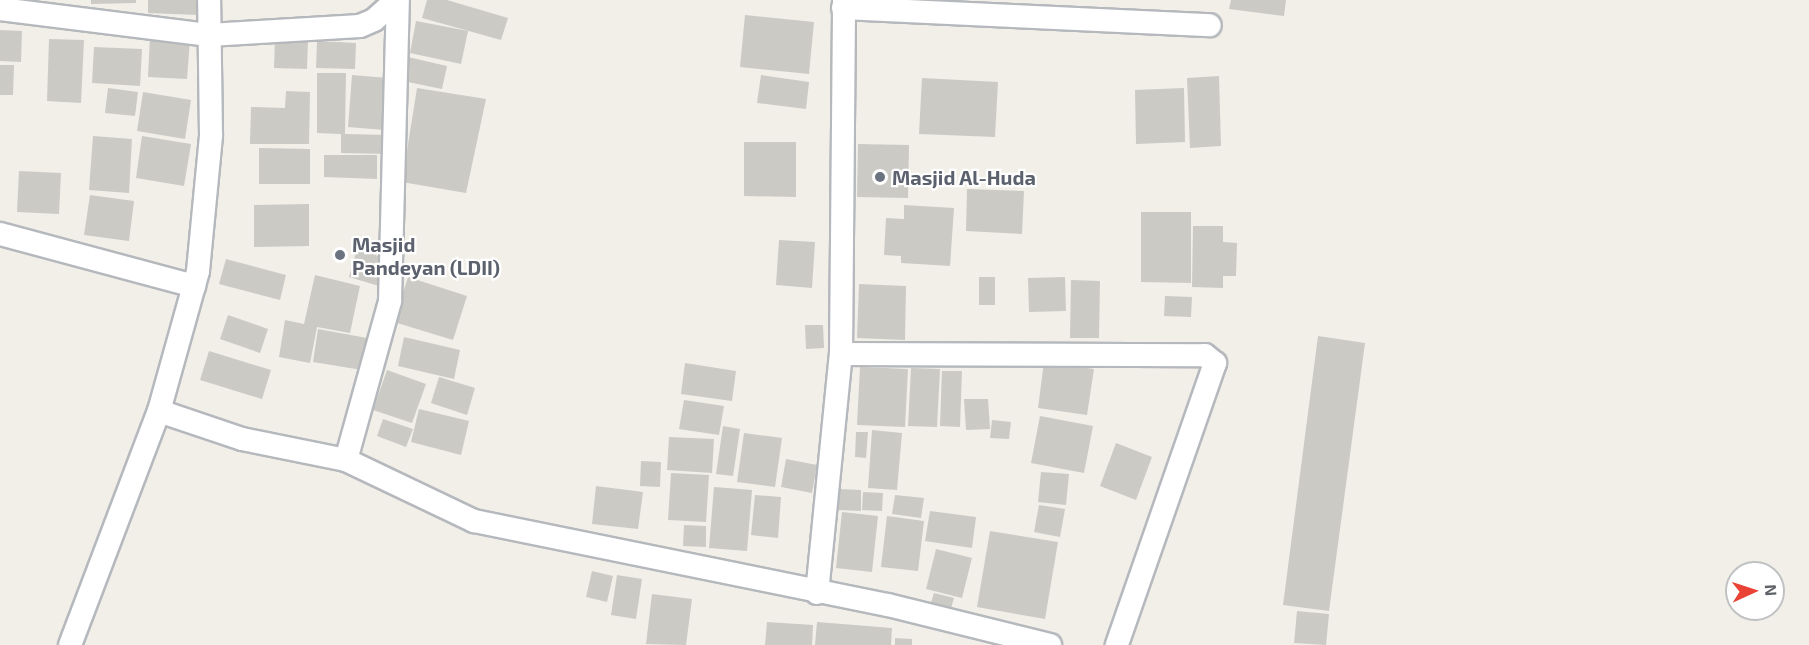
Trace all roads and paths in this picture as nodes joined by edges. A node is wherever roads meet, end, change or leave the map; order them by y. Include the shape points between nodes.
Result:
1 (209, 0) edge
2 (397, 0) edge
3 (843, 4) edge
4 (0, 9) edge
5 (1210, 25) dead end
6 (210, 35) junction
7 (0, 234) edge
8 (194, 286) junction
9 (841, 354) junction
10 (159, 411) junction
11 (346, 460) junction
12 (817, 593) junction
13 (70, 645) edge
14 (1050, 645) edge
15 (1118, 645) edge

1 - 6 street
2 - 6 street via 381,15 360,26
2 - 11 street via 390,301
3 - 5 street
3 - 9 street
4 - 6 street
6 - 8 street via 208,187
7 - 8 street
8 - 10 street
9 - 12 street
9 - 15 street via 1205,355 1215,363
10 - 11 street via 242,439
10 - 13 street
11 - 12 street via 474,521
12 - 14 street via 888,605

